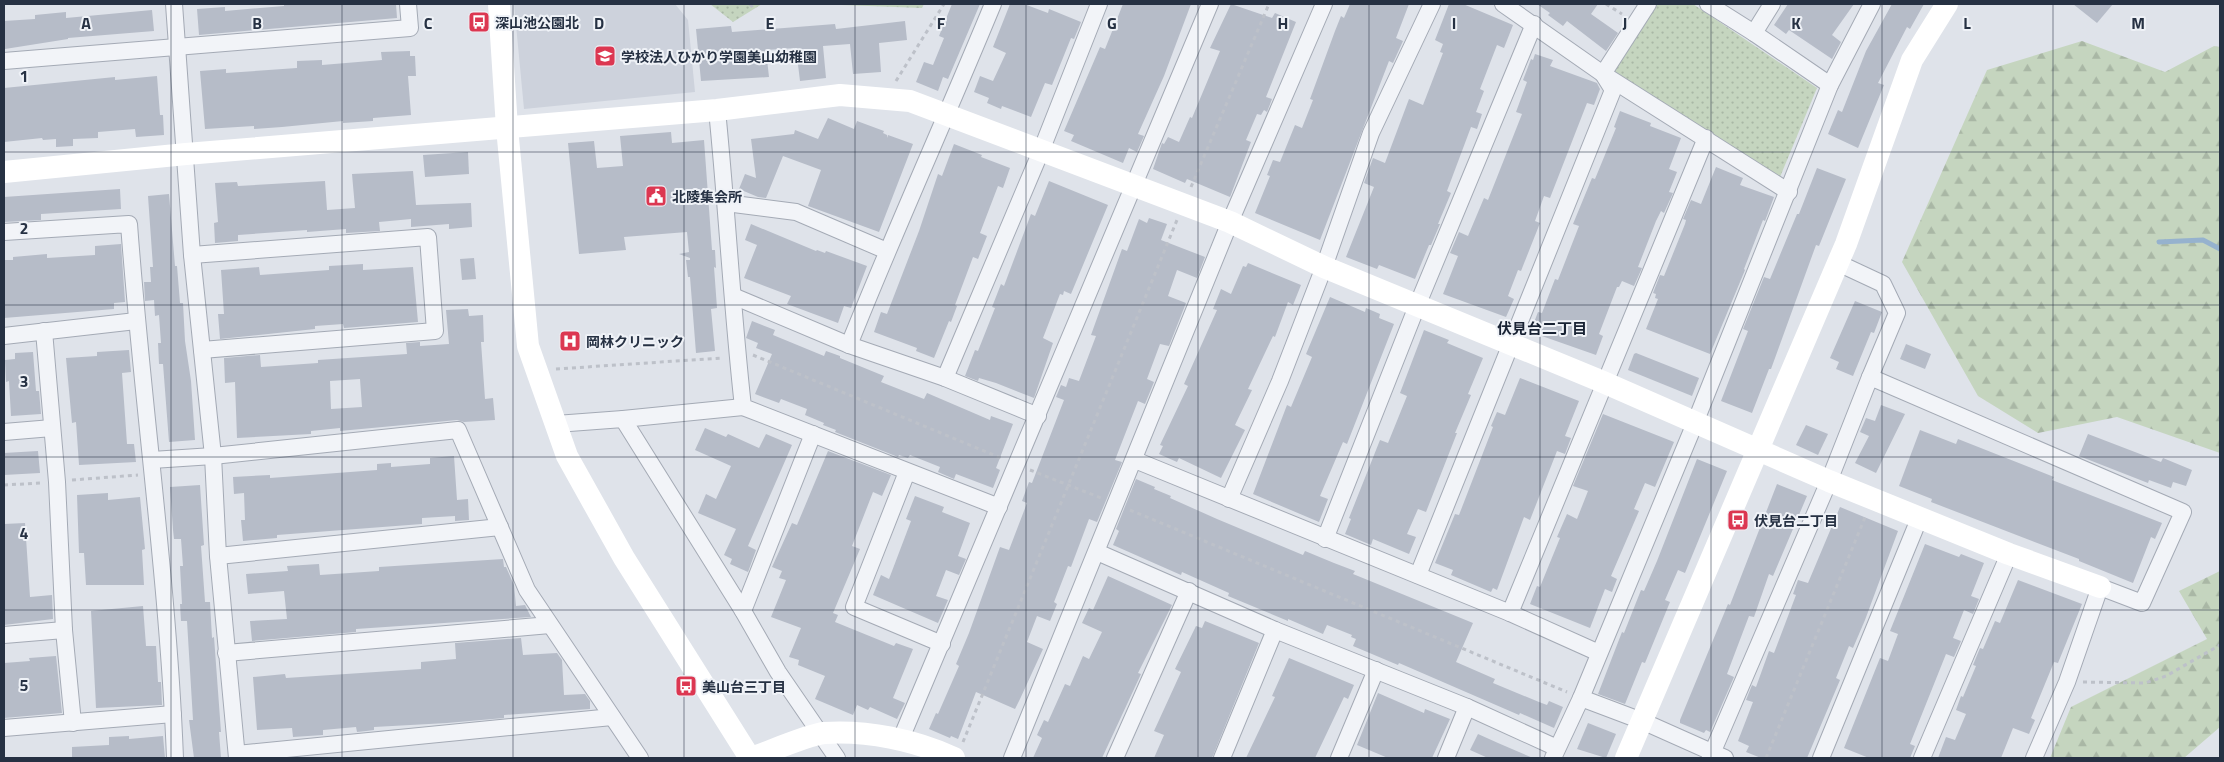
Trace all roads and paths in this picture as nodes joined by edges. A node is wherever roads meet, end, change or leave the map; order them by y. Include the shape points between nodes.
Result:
1 (174, 4) edge
2 (408, 4) edge
3 (499, 4) edge
4 (750, 4) edge
5 (944, 4) edge
6 (993, 4) edge
7 (1099, 4) edge
8 (1210, 4) edge
9 (1269, 4) edge
10 (1324, 4) edge
11 (1432, 4) edge
12 (1503, 4) edge
13 (1648, 4) edge
14 (1708, 4) edge
15 (1772, 4) edge
16 (1872, 4) edge
17 (1947, 4) edge
18 (754, 9) dead end
19 (1534, 24) junction
20 (1754, 33) junction
21 (178, 46) junction
22 (4, 62) edge
23 (1603, 74) junction
24 (1830, 85) junction
25 (885, 99) junction
26 (717, 110) junction
27 (948, 114) junction
28 (507, 128) junction
29 (1706, 138) junction
30 (1041, 152) junction
31 (186, 154) junction
32 (4, 172) edge
33 (1135, 185) junction
34 (1789, 192) junction
35 (726, 203) junction
36 (1183, 204) junction
37 (1230, 222) junction
38 (4, 232) edge
39 (887, 251) junction
40 (192, 255) junction
41 (1838, 263) junction
42 (1324, 267) junction
43 (733, 296) junction
44 (1416, 306) junction
45 (136, 321) junction
46 (44, 331) junction
47 (4, 336) edge
48 (1509, 344) junction
49 (849, 345) junction
50 (202, 350) junction
51 (737, 352) junction
52 (537, 371) junction
53 (1870, 377) junction
54 (945, 378) junction
55 (1603, 382) junction
56 (743, 407) junction
57 (1038, 416) junction
58 (623, 419) junction
59 (1695, 423) junction
60 (556, 424) junction
61 (52, 428) junction
62 (4, 432) edge
63 (813, 434) junction
64 (1757, 450) junction
65 (213, 456) junction
66 (1135, 460) junction
67 (1017, 465) junction
68 (153, 467) junction
69 (907, 472) junction
70 (1828, 481) junction
71 (57, 482) junction
72 (4, 486) edge
73 (1069, 486) junction
74 (1873, 498) junction
75 (1229, 499) junction
76 (1116, 504) junction
77 (999, 507) junction
78 (1919, 519) junction
79 (500, 527) junction
80 (1325, 539) junction
81 (1097, 552) junction
82 (2009, 554) junction
83 (218, 556) junction
84 (1418, 575) junction
85 (2100, 587) junction
86 (1190, 591) junction
87 (743, 611) junction
88 (1510, 613) junction
89 (550, 625) junction
90 (64, 630) junction
91 (1275, 630) junction
92 (4, 635) edge
93 (942, 644) junction
94 (2220, 645) edge
95 (226, 653) junction
96 (1599, 654) junction
97 (1376, 670) junction
98 (2067, 682) junction
99 (1581, 698) junction
100 (1467, 707) junction
101 (173, 714) junction
102 (612, 717) junction
103 (1642, 721) junction
104 (73, 723) junction
105 (4, 728) edge
106 (820, 734) junction
107 (900, 741) junction
108 (1555, 753) edge
109 (957, 754) edge
110 (237, 756) edge
111 (1716, 757) edge
112 (175, 758) edge
113 (640, 758) edge
114 (751, 758) edge
115 (837, 758) edge
116 (1012, 758) edge
117 (1115, 758) edge
118 (1222, 758) edge
119 (1339, 758) edge
120 (1446, 758) edge
121 (1626, 758) edge
122 (1766, 758) edge
123 (1821, 758) edge
124 (1922, 758) edge
125 (2034, 758) edge

1 - 21 street
2 - 21 street via 410,28
3 - 28 street
4 - 18 path
5 - 25 path
6 - 27 street
7 - 30 street
8 - 33 street
9 - 36 path
10 - 37 street
11 - 42 street via 1371,132
12 - 19 street
13 - 23 street
14 - 20 street
15 - 20 street
16 - 24 street
17 - 41 street via 1912,60
19 - 23 street
19 - 44 street
20 - 24 street
21 - 22 street
21 - 31 street
23 - 29 street
23 - 48 street via 1613,90
24 - 34 street
25 - 26 street via 840,95
25 - 27 street via 910,102
26 - 28 street
26 - 35 street
27 - 30 street
27 - 39 street
28 - 31 street
28 - 52 street via 528,346
29 - 34 street
29 - 55 street
30 - 33 street
30 - 54 street
31 - 32 street
31 - 40 street
33 - 36 street
33 - 57 street
34 - 59 street
35 - 39 street via 796,212
35 - 43 street
36 - 37 street
36 - 73 path
37 - 42 street
37 - 66 street
38 - 45 street via 129,224
39 - 49 street
40 - 50 street
40 - 50 street via 428,237 435,331
41 - 53 street via 1883,284 1897,313
41 - 64 street
42 - 44 street
42 - 75 street
43 - 49 street
43 - 51 street
44 - 48 street
44 - 80 street
45 - 46 street
45 - 68 street
46 - 47 street
46 - 61 street
48 - 55 street
48 - 84 street
49 - 54 street
50 - 65 street
51 - 52 path
51 - 56 street
51 - 67 path
52 - 60 street
53 - 70 street
53 - 85 street via 2183,512 2142,603
54 - 57 street
55 - 59 street
55 - 88 street
56 - 58 street
56 - 63 street
57 - 67 street
58 - 60 street
58 - 87 street
59 - 64 street
59 - 96 street
60 - 114 street via 567,456 624,558
61 - 62 street
61 - 71 street
63 - 69 street
63 - 87 street
64 - 70 street
64 - 103 street
65 - 68 street
65 - 79 street via 458,430
65 - 83 street
66 - 75 street
66 - 76 street
67 - 73 path
67 - 77 street
68 - 71 path
68 - 101 street
69 - 77 street
69 - 93 street via 854,607
70 - 74 street
70 - 111 street
71 - 72 path
71 - 90 street
73 - 76 path
73 - 109 path
74 - 78 street
74 - 122 path
75 - 80 street
76 - 81 street
76 - 99 path
77 - 93 street
78 - 82 street
78 - 123 street
79 - 83 street
79 - 89 street via 527,590
80 - 84 street
81 - 86 street
81 - 116 street
82 - 85 street
82 - 124 street
83 - 95 street
84 - 88 street
85 - 98 street
86 - 91 street
86 - 117 street
87 - 106 street via 778,672
88 - 96 street
89 - 95 street
89 - 102 street
90 - 92 street
90 - 104 street
91 - 97 street
91 - 118 street
93 - 107 street
94 - 98 path via 2166,676 2145,683
95 - 110 street
96 - 99 street
97 - 100 street
97 - 119 street
98 - 125 street
99 - 103 street
99 - 108 street
100 - 108 street
100 - 120 street
101 - 104 street
101 - 112 street
102 - 110 street
102 - 113 street
103 - 111 street
103 - 121 street
104 - 105 street
106 - 107 street via 873,734
106 - 114 street
106 - 115 street
107 - 109 street

